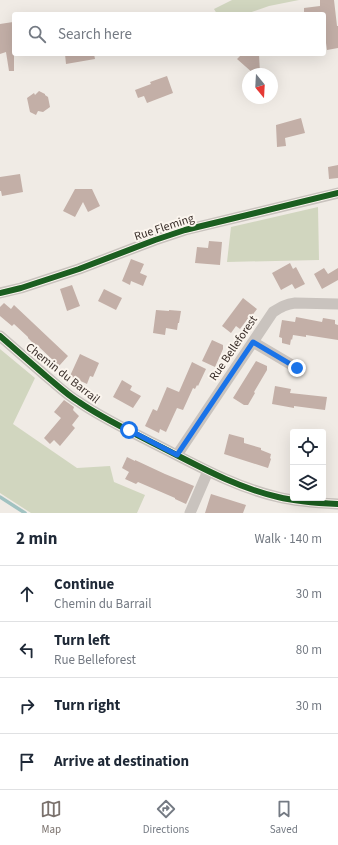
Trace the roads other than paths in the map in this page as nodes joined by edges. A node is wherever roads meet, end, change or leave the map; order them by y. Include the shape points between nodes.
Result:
1 (338, 193) edge
2 (0, 293) edge
3 (338, 304) edge
4 (0, 336) edge
5 (253, 342) junction
6 (297, 368) dead end
7 (177, 455) junction
8 (208, 471) junction
9 (338, 504) edge
10 (190, 513) edge

1 - 2 street, Rue Fleming via 185,230 79,269
3 - 5 street, Rue Belleforest via 295,303 283,306 273,312
4 - 7 street, Chemin du Barrail via 78,402 98,415
5 - 6 street
5 - 7 street, Rue Belleforest
7 - 8 street, Chemin du Barrail
8 - 9 street, Chemin du Barrail via 236,484 279,497
8 - 10 street

